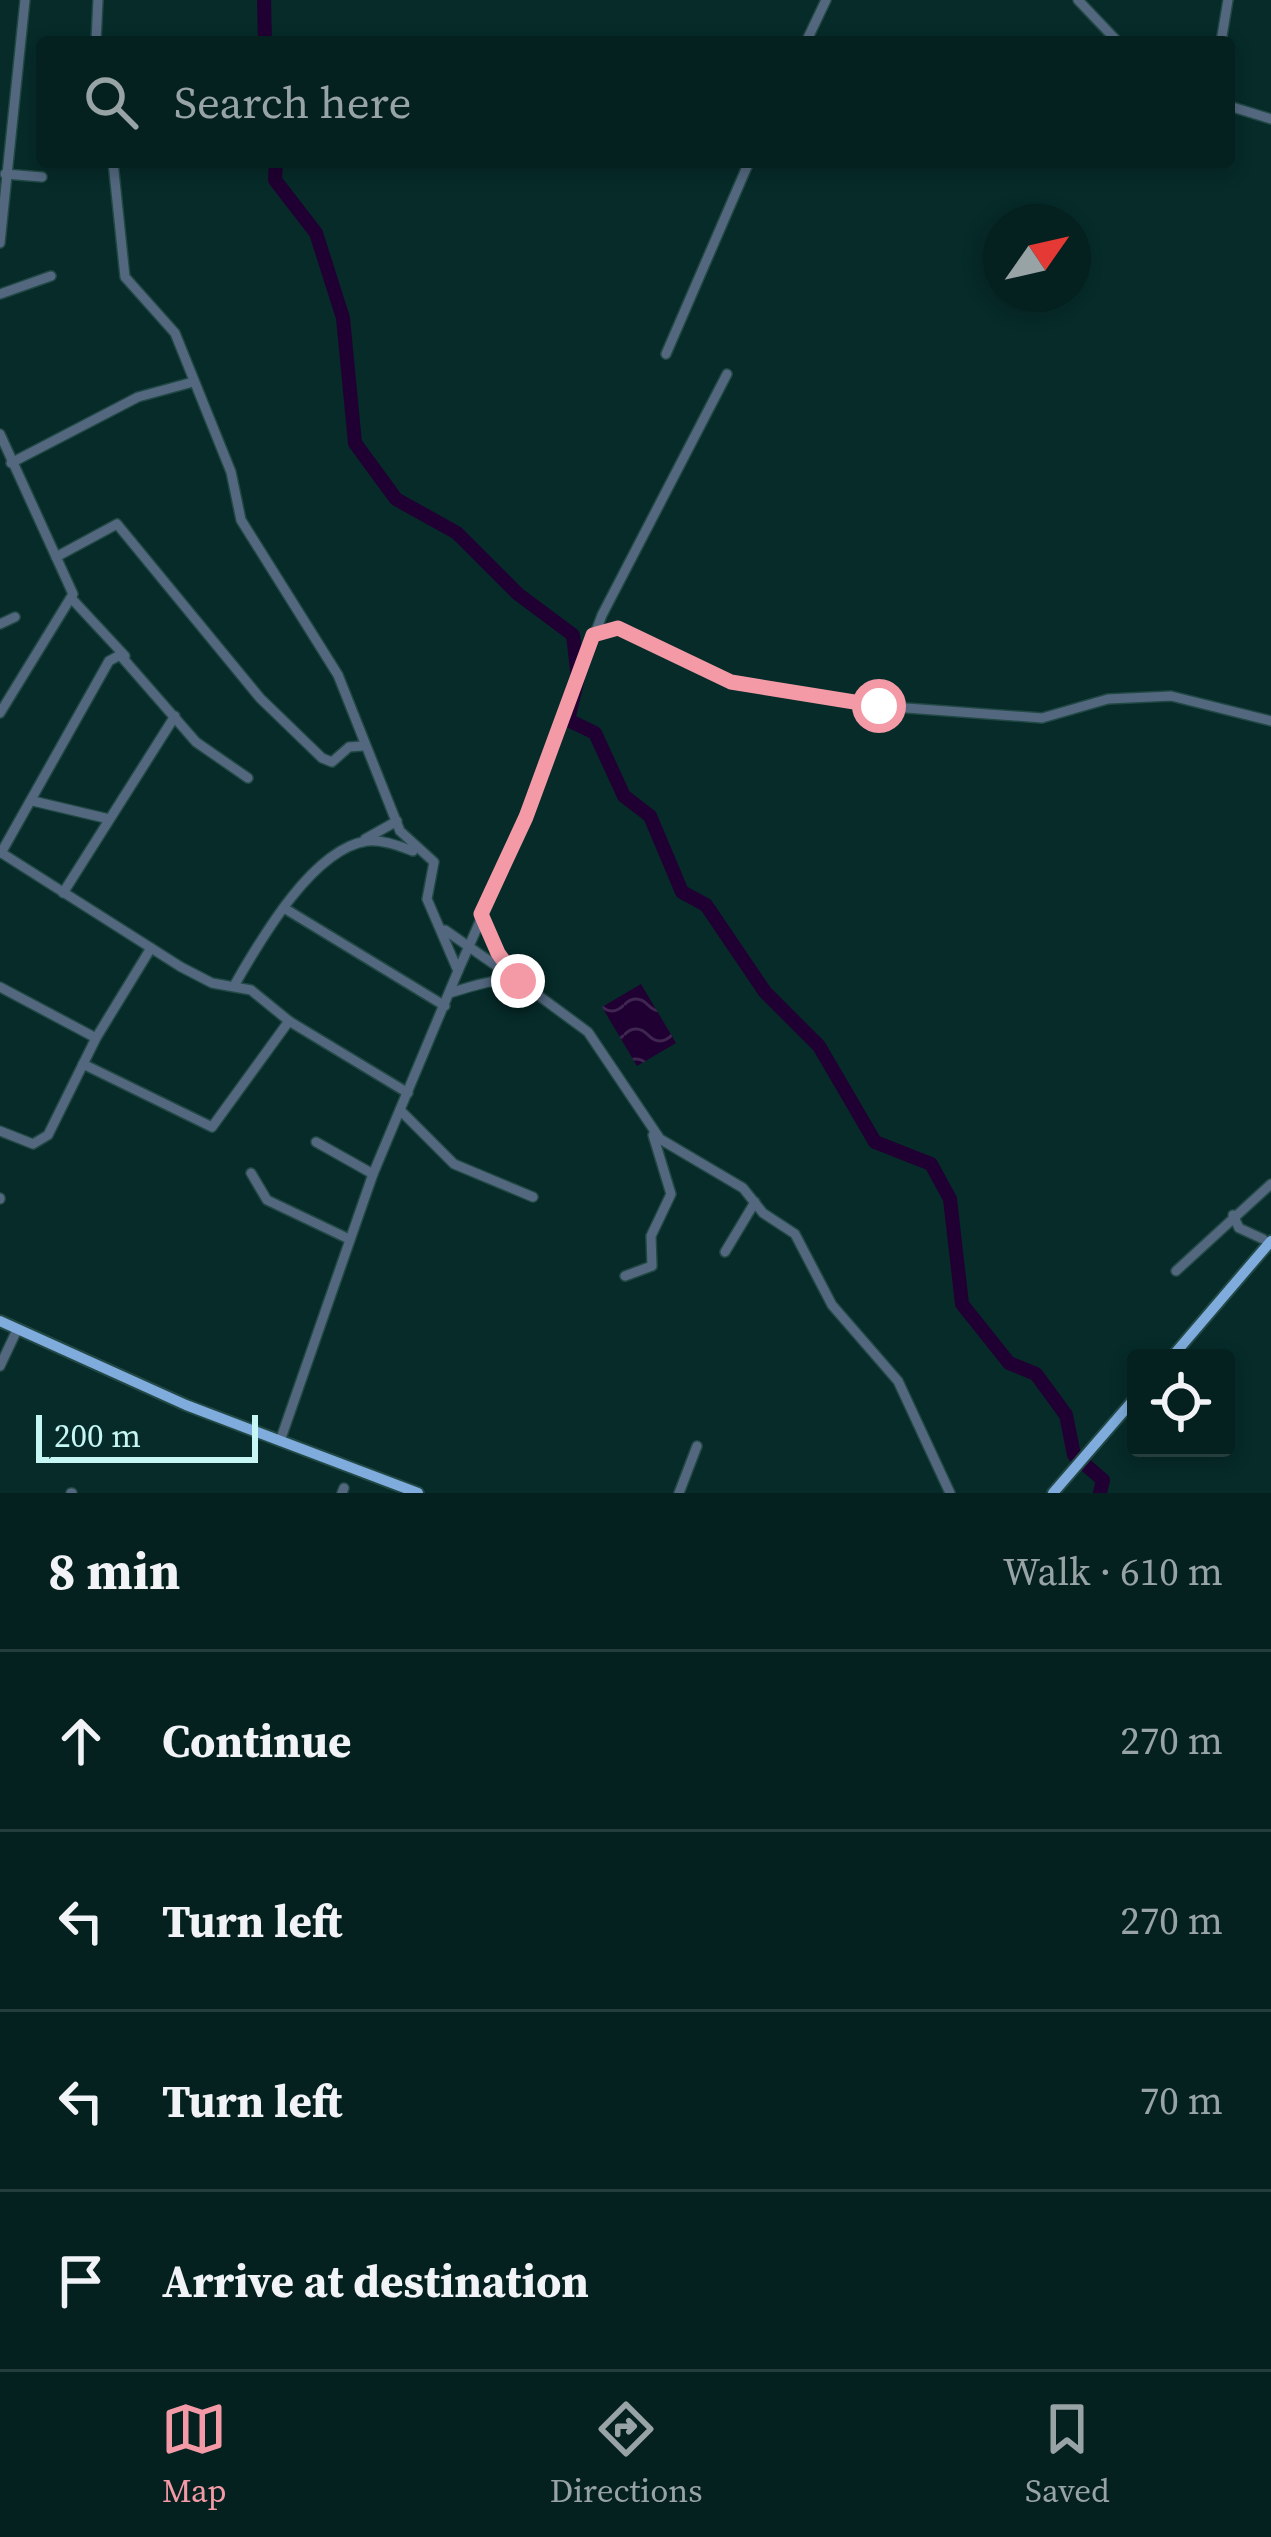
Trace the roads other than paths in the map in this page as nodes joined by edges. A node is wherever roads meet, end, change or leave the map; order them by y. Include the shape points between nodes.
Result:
1 (26, 0) edge
2 (98, 0) edge
3 (826, 0) edge
4 (1078, 0) edge
5 (1228, 0) edge
6 (96, 36) edge
7 (809, 36) edge
8 (1112, 36) edge
9 (1222, 36) edge
10 (1235, 108) edge
11 (1271, 119) edge
12 (114, 168) edge
13 (746, 168) edge
14 (5, 174) junction
15 (42, 176) dead end
16 (0, 243) edge
17 (51, 276) dead end
18 (0, 294) edge
19 (666, 354) dead end
20 (727, 374) dead end
21 (194, 382) junction
22 (0, 434) edge
23 (10, 464) junction
24 (56, 557) junction
25 (72, 599) junction
26 (15, 617) dead end
27 (0, 624) edge
28 (593, 635) junction
29 (125, 656) junction
30 (0, 713) edge
31 (175, 716) junction
32 (1271, 721) edge
33 (362, 746) junction
34 (248, 778) dead end
35 (33, 801) junction
36 (109, 819) junction
37 (397, 821) junction
38 (360, 842) junction
39 (0, 853) edge
40 (423, 854) junction
41 (63, 893) junction
42 (284, 908) junction
43 (481, 914) junction
44 (444, 930) junction
45 (470, 942) junction
46 (152, 948) junction
47 (508, 969) junction
48 (458, 970) junction
49 (518, 981) junction
50 (235, 984) junction
51 (0, 987) edge
52 (450, 993) junction
53 (445, 1006) junction
54 (289, 1021) junction
55 (96, 1038) junction
56 (83, 1064) junction
57 (408, 1093) junction
58 (400, 1110) junction
59 (651, 1130) junction
60 (0, 1131) edge
61 (316, 1142) dead end
62 (250, 1173) dead end
63 (373, 1174) junction
64 (1271, 1184) edge
65 (533, 1197) dead end
66 (754, 1202) junction
67 (1233, 1214) junction
68 (349, 1239) junction
69 (1267, 1240) edge
70 (725, 1252) dead end
71 (1176, 1271) dead end
72 (625, 1276) dead end
73 (0, 1321) edge
74 (17, 1330) junction
75 (1178, 1349) edge
76 (0, 1366) edge
77 (1127, 1407) edge
78 (280, 1441) junction
79 (697, 1446) dead end
80 (418, 1493) edge
81 (679, 1493) edge
82 (950, 1493) edge
83 (1053, 1493) edge

1 - 14 street
2 - 6 street
3 - 7 street
4 - 8 street
5 - 9 street
10 - 11 street
12 - 21 street via 125,278 172,328
13 - 19 street
14 - 15 street
14 - 16 street
17 - 18 street
20 - 28 street
21 - 23 street via 138,397
21 - 33 street via 231,472 241,520 338,675
22 - 23 street
23 - 24 street
24 - 25 street
24 - 33 street via 117,524 260,698 322,758 332,762
25 - 29 street
25 - 30 street
26 - 27 street
28 - 32 street via 618,628 731,682 879,706 1042,718 1091,702 1157,695
28 - 43 street
29 - 31 street
29 - 35 street via 109,661
31 - 34 street via 196,742
31 - 36 street
33 - 37 street
35 - 36 street
35 - 39 street
36 - 41 street
37 - 38 street
37 - 40 street
38 - 40 street
38 - 42 street
39 - 41 street
40 - 44 street via 436,868 427,899
41 - 46 street
42 - 50 street
42 - 53 street
43 - 45 street
43 - 47 street
44 - 45 street
44 - 48 street
45 - 47 street
45 - 48 street
46 - 50 street via 205,980
46 - 55 street
47 - 49 street
48 - 52 street
49 - 52 street
49 - 59 street via 589,1032
50 - 54 street
51 - 55 street
52 - 53 street
53 - 57 street
54 - 56 street via 212,1127
54 - 57 street
55 - 56 street
56 - 60 street via 44,1139 33,1144
57 - 58 street
58 - 63 street
58 - 65 street via 454,1164
59 - 66 street
59 - 72 street via 671,1194 651,1236 652,1266
61 - 63 street
62 - 68 street via 267,1200
63 - 68 street
64 - 67 street
66 - 70 street
66 - 82 street via 795,1234 832,1305 898,1381
67 - 69 street via 1239,1228
67 - 71 street
68 - 78 street
69 - 75 main road
73 - 74 main road
74 - 76 street
74 - 78 main road
77 - 83 main road
78 - 80 main road
79 - 81 street

